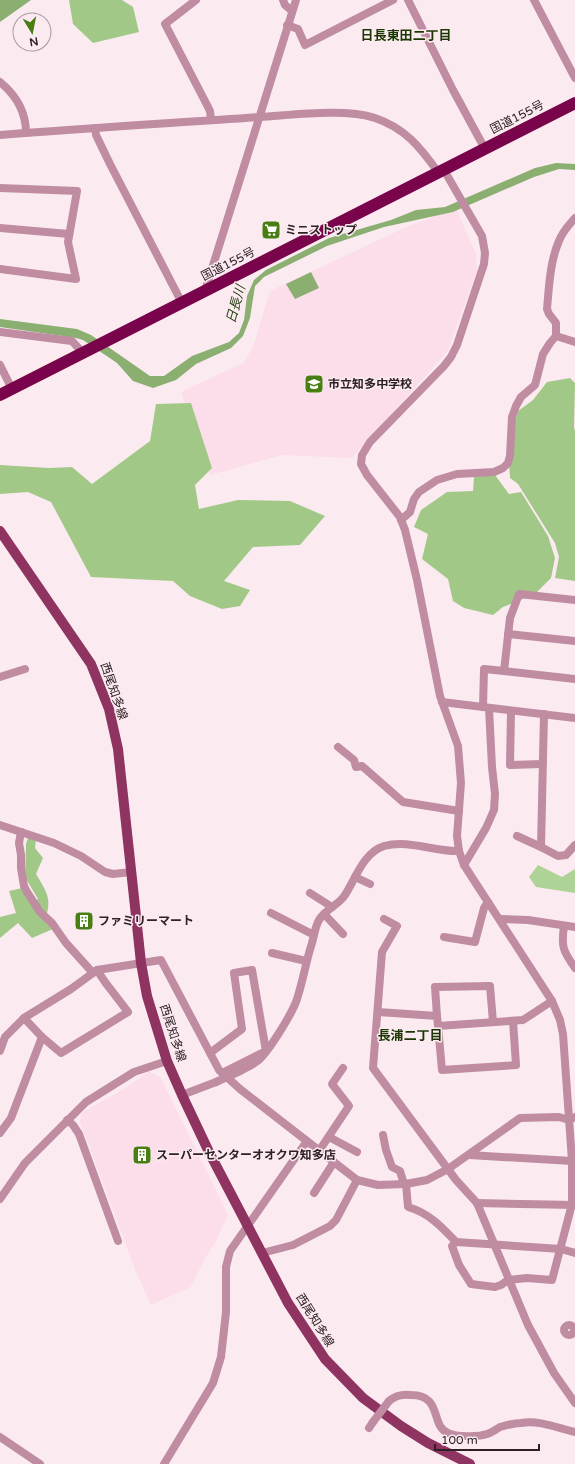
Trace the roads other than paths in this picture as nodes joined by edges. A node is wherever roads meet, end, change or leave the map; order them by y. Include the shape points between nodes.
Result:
1 (196, 0) edge
2 (283, 0) edge
3 (296, 0) edge
4 (393, 0) edge
5 (408, 0) edge
6 (536, 1) edge
7 (292, 11) junction
8 (288, 25) junction
9 (575, 78) edge
10 (0, 82) edge
11 (575, 103) edge
12 (259, 117) junction
13 (211, 119) junction
14 (95, 128) junction
15 (26, 133) junction
16 (0, 135) edge
17 (485, 149) junction
18 (441, 171) junction
19 (0, 188) edge
20 (575, 218) edge
21 (0, 228) edge
22 (69, 234) junction
23 (0, 269) edge
24 (205, 291) junction
25 (182, 303) junction
26 (0, 332) edge
27 (556, 336) junction
28 (575, 342) edge
29 (83, 353) junction
30 (0, 365) edge
31 (12, 389) junction
32 (0, 395) edge
33 (401, 520) junction
34 (0, 530) edge
35 (575, 600) edge
36 (508, 634) junction
37 (575, 641) edge
38 (25, 668) dead end
39 (504, 671) junction
40 (0, 677) edge
41 (575, 679) edge
42 (442, 702) junction
43 (486, 707) junction
44 (511, 711) junction
45 (544, 714) junction
46 (575, 718) edge
47 (338, 748) dead end
48 (542, 764) junction
49 (459, 810) junction
50 (0, 825) edge
51 (21, 832) junction
52 (517, 836) dead end
53 (575, 845) edge
54 (541, 847) junction
55 (459, 852) junction
56 (464, 866) junction
57 (132, 872) junction
58 (355, 877) junction
59 (370, 884) dead end
60 (310, 893) dead end
61 (488, 902) junction
62 (332, 907) junction
63 (271, 913) dead end
64 (324, 914) junction
65 (384, 919) dead end
66 (500, 919) junction
67 (564, 926) junction
68 (575, 927) edge
69 (343, 934) dead end
70 (314, 935) junction
71 (444, 937) dead end
72 (272, 954) dead end
73 (306, 961) junction
74 (141, 963) junction
75 (575, 968) edge
76 (95, 971) junction
77 (552, 1001) junction
78 (378, 1012) junction
79 (437, 1016) junction
80 (24, 1018) junction
81 (513, 1021) junction
82 (493, 1022) junction
83 (438, 1026) junction
84 (42, 1037) junction
85 (0, 1051) edge
86 (266, 1051) junction
87 (210, 1053) junction
88 (167, 1061) junction
89 (344, 1068) dead end
90 (222, 1073) junction
91 (182, 1095) junction
92 (572, 1118) edge
93 (67, 1120) junction
94 (3, 1122) edge
95 (0, 1133) edge
96 (382, 1135) dead end
97 (329, 1137) junction
98 (307, 1141) junction
99 (319, 1151) junction
100 (357, 1152) dead end
101 (469, 1155) junction
102 (572, 1161) junction
103 (334, 1162) junction
104 (448, 1169) junction
105 (357, 1180) junction
106 (406, 1184) junction
107 (314, 1193) dead end
108 (0, 1199) edge
109 (477, 1203) junction
110 (574, 1205) edge
111 (248, 1224) junction
112 (118, 1241) dead end
113 (456, 1242) junction
114 (493, 1245) junction
115 (561, 1249) junction
116 (262, 1253) junction
117 (575, 1253) edge
118 (508, 1280) junction
119 (575, 1403) edge
120 (371, 1425) dead end
121 (575, 1432) edge
122 (0, 1437) edge
123 (40, 1464) edge
124 (164, 1464) edge
125 (470, 1464) edge

1 - 13 street via 165,24 210,111
2 - 7 street
3 - 7 street
4 - 8 street via 305,44 298,29
5 - 17 street
6 - 9 street
7 - 8 street
8 - 12 street
10 - 15 street via 21,107
11 - 17 highway, 国道155号
12 - 13 street
12 - 18 street via 340,113 362,114 376,118 406,133
12 - 24 street
13 - 14 street
14 - 15 street
14 - 25 street via 106,157
15 - 16 street
17 - 18 highway, 国道155号
18 - 24 highway, 国道155号
18 - 33 street via 482,236 485,253 480,279 451,357 370,442 361,459 362,468
19 - 22 street via 77,191
20 - 27 street via 559,240 550,279 547,309 556,323
21 - 22 street
22 - 23 street via 69,248 76,279
24 - 25 highway, 国道155号
25 - 29 highway, 国道155号
26 - 29 street via 72,341
27 - 28 street
27 - 33 street via 543,354 535,385 521,398 512,416 508,463 494,472 457,474 437,480 419,492 410,512
29 - 31 highway, 国道155号
30 - 31 street
31 - 32 highway, 国道155号
33 - 42 street via 417,580
34 - 57 main road, 西尾知多線 via 91,664 108,708 118,749
35 - 36 street via 519,594 510,618
36 - 37 street
36 - 39 street
38 - 40 street
39 - 41 street
39 - 43 street via 484,669
42 - 43 street
42 - 49 street via 458,746 461,783
43 - 44 street
43 - 56 street via 496,794 494,810
44 - 45 street
44 - 48 street via 510,765
45 - 46 street
45 - 48 street
47 - 49 street via 354,760 356,766 362,766 403,802
48 - 54 street
49 - 55 street
50 - 51 street
51 - 57 street via 54,843 90,861 105,872
51 - 76 street via 21,868 27,892 66,944
52 - 54 street
53 - 54 street via 566,855 558,856
55 - 56 street
55 - 58 street via 409,844 390,845 370,855
56 - 61 street
57 - 74 main road, 西尾知多線
58 - 59 street
58 - 62 street via 344,897
60 - 62 street
61 - 66 street
61 - 71 street via 475,942
62 - 64 street
63 - 70 street
64 - 69 street
64 - 70 street via 318,921
65 - 78 street via 396,926 382,952
66 - 67 street via 528,920
66 - 77 street
67 - 68 street
67 - 75 street via 562,944
70 - 73 street
72 - 73 street
73 - 86 street via 292,1012
74 - 76 street
74 - 87 street via 160,960
74 - 88 main road, 西尾知多線 via 147,996
76 - 80 street
76 - 84 street via 128,1012 60,1053
77 - 81 street via 523,1020
77 - 92 street via 563,1034
78 - 79 street
78 - 104 street via 373,1068
79 - 82 street via 435,987 490,986
79 - 83 street
80 - 84 street
80 - 85 street via 5,1037
81 - 82 street
81 - 83 street via 516,1065 509,1066 442,1070
82 - 83 street
84 - 94 street via 11,1118
86 - 87 street via 252,970 234,973 242,1029
86 - 90 street
86 - 91 street, bridge via 257,1062 240,1071
87 - 90 street
88 - 91 main road, 西尾知多線
88 - 93 street via 134,1072 86,1102
89 - 97 street via 332,1084 349,1106
90 - 98 street
91 - 111 main road, 西尾知多線
92 - 101 street via 520,1118
92 - 102 street
93 - 108 street via 25,1163
93 - 112 street via 79,1134
94 - 95 street
96 - 106 street via 392,1167 400,1171
97 - 99 street
97 - 100 street
98 - 99 street
98 - 111 street
99 - 103 street
101 - 102 street
101 - 104 street
102 - 110 street
103 - 105 street
103 - 107 street
104 - 106 street via 427,1180
104 - 109 street
105 - 106 street via 378,1185
105 - 116 street via 336,1220 330,1226 293,1245
106 - 113 street via 408,1207 429,1216
109 - 110 street
109 - 114 street
110 - 115 street
111 - 116 main road, 西尾知多線
111 - 124 street via 230,1251 226,1267 225,1324 221,1357 213,1383
113 - 114 street
113 - 118 street via 452,1246 459,1266 471,1284 495,1287
114 - 115 street
114 - 118 street
115 - 117 street
115 - 118 street via 552,1280
116 - 125 main road, 西尾知多線 via 288,1303 325,1359 342,1377 363,1398 401,1426
118 - 119 street via 528,1325 554,1373
120 - 121 street, bridge via 393,1397 403,1394 425,1397 435,1409 438,1422 448,1434 486,1435 500,1427 539,1422
122 - 123 street

